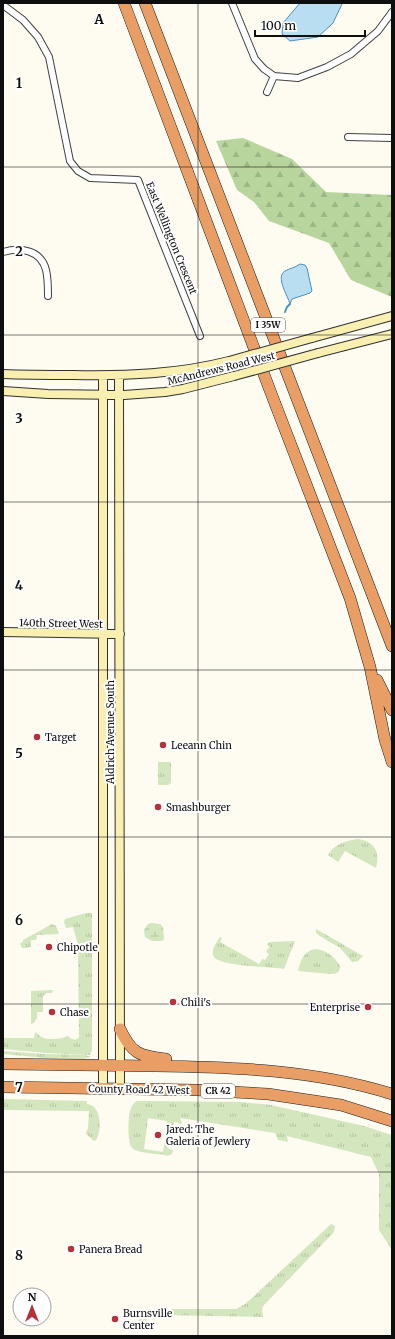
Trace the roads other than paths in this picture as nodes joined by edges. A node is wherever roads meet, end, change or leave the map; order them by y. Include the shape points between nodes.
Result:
1 (124, 3) edge
2 (146, 3) edge
3 (232, 3) edge
4 (3, 5) edge
5 (392, 12) edge
6 (274, 76) junction
7 (267, 92) dead end
8 (348, 138) dead end
9 (392, 138) edge
10 (3, 252) edge
11 (48, 296) dead end
12 (392, 316) edge
13 (392, 334) edge
14 (200, 336) dead end
15 (3, 374) edge
16 (119, 375) junction
17 (103, 376) junction
18 (3, 391) edge
19 (103, 395) junction
20 (119, 395) junction
21 (3, 632) edge
22 (104, 633) junction
23 (120, 634) junction
24 (392, 646) edge
25 (370, 667) junction
26 (392, 710) edge
27 (392, 762) edge
28 (120, 1029) junction
29 (3, 1064) edge
30 (103, 1065) junction
31 (120, 1065) junction
32 (244, 1068) junction
33 (3, 1087) edge
34 (103, 1088) junction
35 (120, 1088) junction
36 (392, 1094) edge
37 (392, 1121) edge

1 - 25 highway, I 35W via 350,598
2 - 24 highway, I 35W
3 - 6 street via 255,58
4 - 14 street, East Wellington Crescent via 23,20 38,37 49,57 70,161 78,171 90,178 138,180
5 - 6 street via 378,31 350,54 327,67 298,78
6 - 7 street
8 - 9 street
10 - 11 street via 20,249 41,260 47,273
12 - 16 street, McAndrews Road West, bridge via 229,361 182,371
13 - 20 street, McAndrews Road West, bridge via 214,382 165,392
15 - 17 street, McAndrews Road West
16 - 17 street, McAndrews Road West
16 - 20 street, Aldrich Avenue South
17 - 19 street, Aldrich Avenue South
18 - 19 street, McAndrews Road West
19 - 20 street, McAndrews Road West
19 - 22 street, Aldrich Avenue South
20 - 23 street, Aldrich Avenue South
21 - 22 street, 140th Street West
22 - 23 street, 140th Street West
22 - 30 street, Aldrich Avenue South
23 - 28 street, Aldrich Avenue South
25 - 26 highway, I 35W
25 - 27 highway
28 - 31 street, Aldrich Avenue South
28 - 32 highway via 127,1044 148,1057
29 - 30 highway
30 - 31 highway
30 - 34 street, Aldrich Avenue South
31 - 32 highway
31 - 35 street, Aldrich Avenue South
32 - 36 highway via 307,1075
33 - 34 highway, County Road 42 West / CR 42
34 - 35 highway, County Road 42 West / CR 42
35 - 37 highway, County Road 42 West / CR 42 via 268,1094 341,1105

